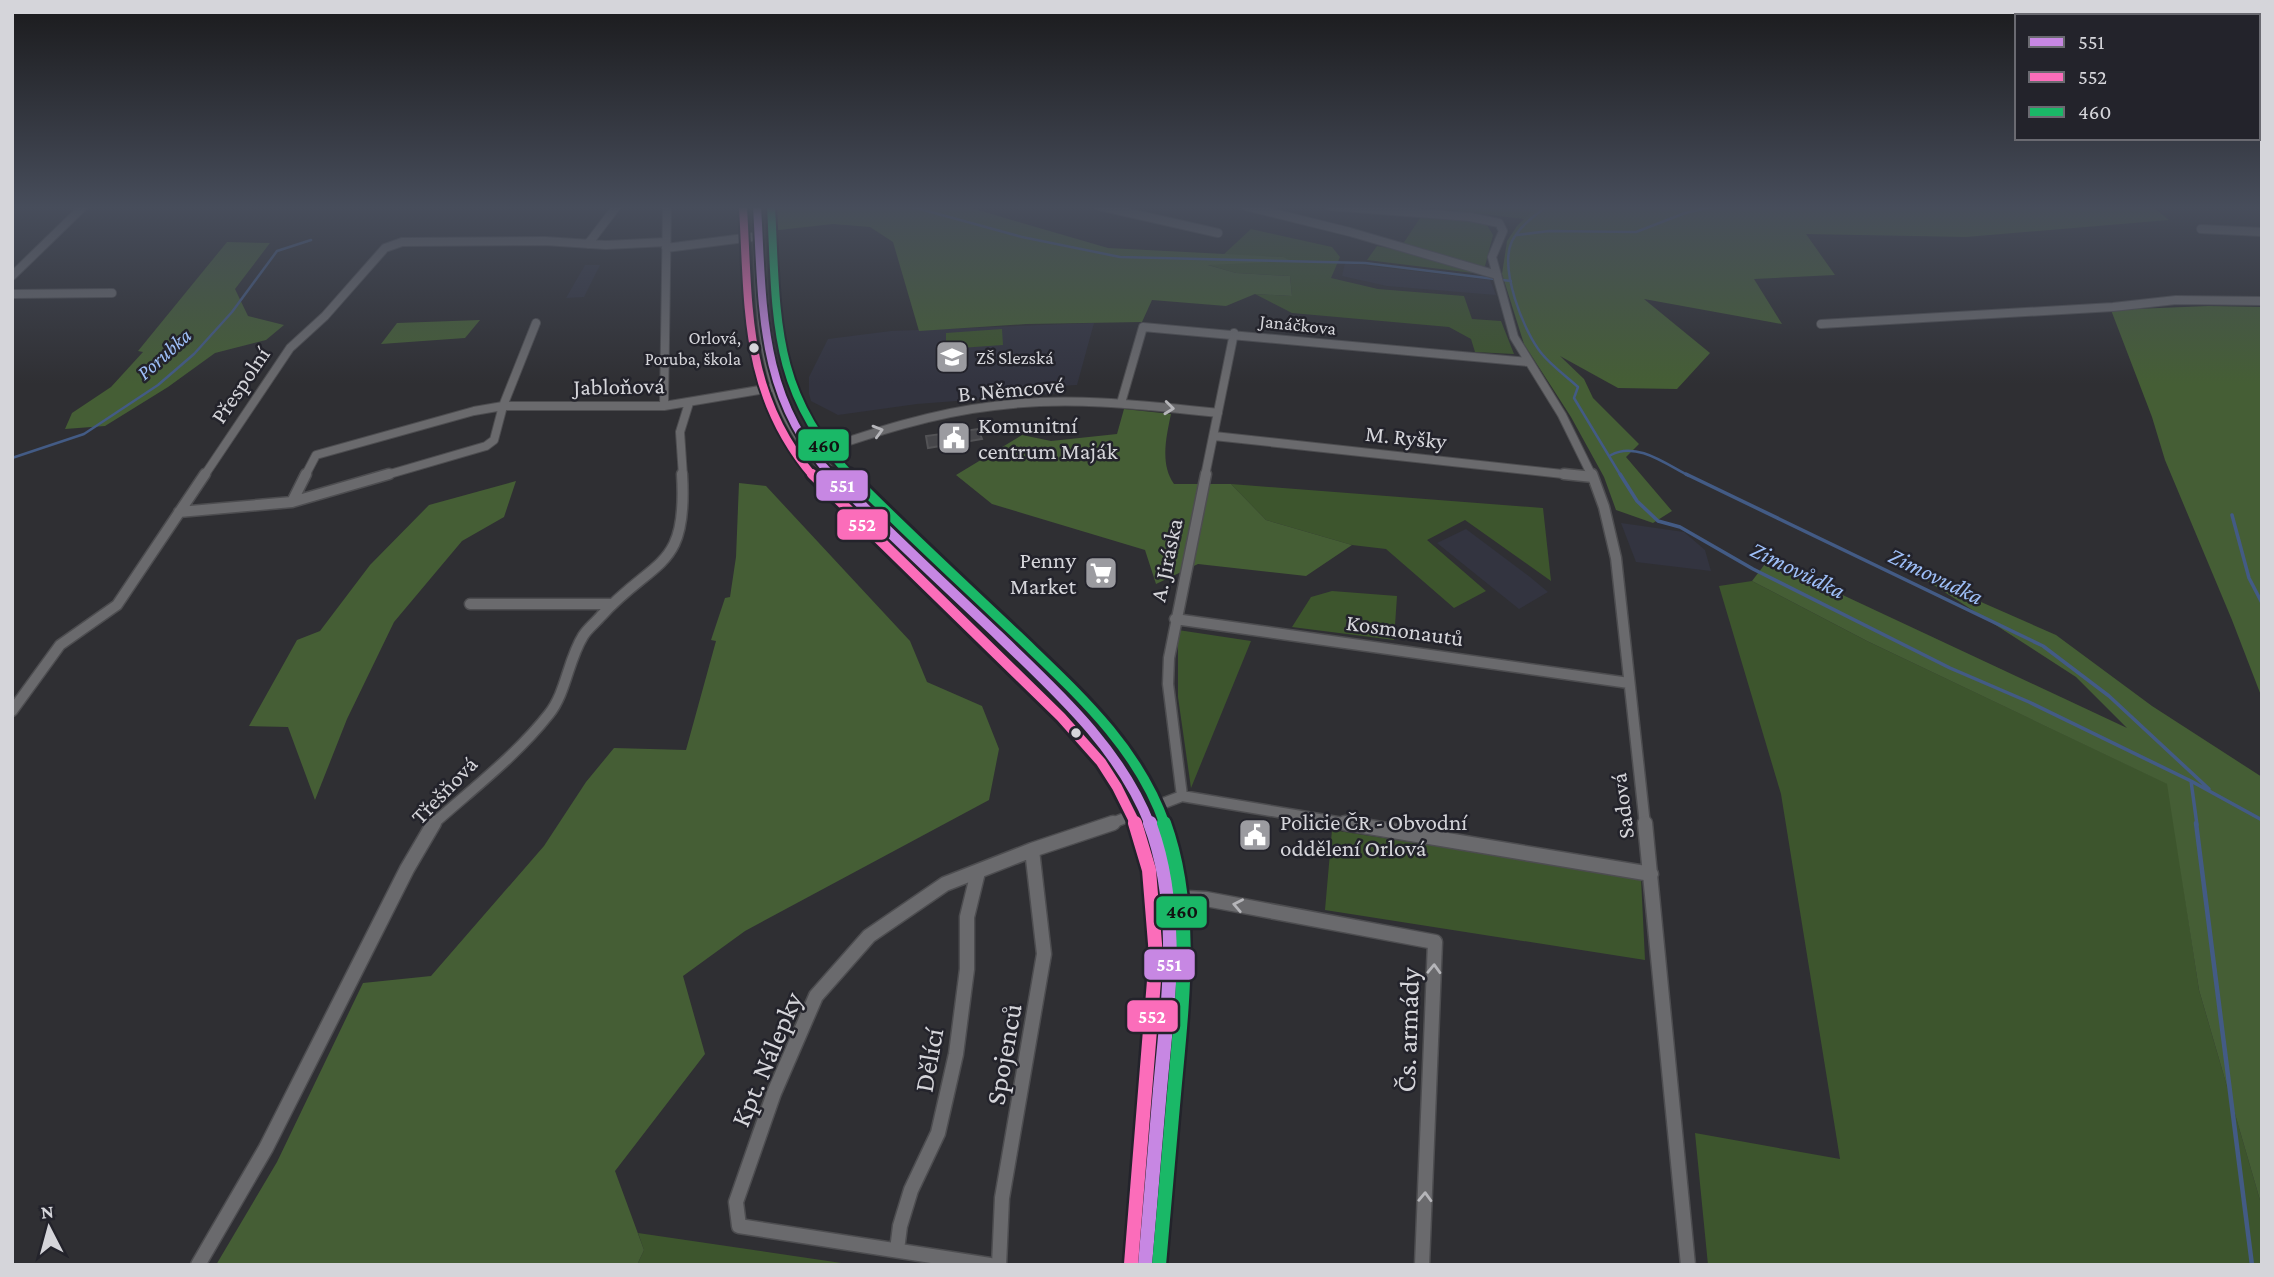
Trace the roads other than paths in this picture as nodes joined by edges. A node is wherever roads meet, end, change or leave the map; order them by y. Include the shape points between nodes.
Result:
1 (372, 266) edge
2 (666, 266) edge
3 (762, 266) edge
4 (1465, 266) edge
5 (1494, 266) edge
6 (1497, 275) junction
7 (112, 293) dead end
8 (12, 294) edge
9 (2262, 301) edge
10 (536, 323) dead end
11 (1821, 324) dead end
12 (1234, 333) junction
13 (1528, 362) junction
14 (777, 387) junction
15 (689, 403) junction
16 (1121, 403) junction
17 (503, 406) junction
18 (664, 406) junction
19 (1218, 413) junction
20 (1214, 436) junction
21 (813, 453) junction
22 (1593, 477) junction
23 (292, 502) junction
24 (179, 512) junction
25 (470, 604) dead end
26 (612, 604) junction
27 (1175, 619) junction
28 (1629, 682) junction
29 (12, 711) edge
30 (1182, 796) junction
31 (1146, 812) junction
32 (1032, 850) junction
33 (978, 872) junction
34 (1651, 873) junction
35 (1167, 897) junction
36 (897, 1250) junction
37 (198, 1265) edge
38 (990, 1265) edge
39 (999, 1265) edge
40 (1144, 1265) edge
41 (1422, 1265) edge
42 (1688, 1265) edge

1 - 24 street, Přespolní via 290,348
2 - 18 street
3 - 14 street
4 - 6 street
5 - 6 street, Sadová
6 - 13 street, Sadová via 1514,337
7 - 8 street
9 - 11 street via 2176,300
10 - 17 street
12 - 13 street, Janáčkova
12 - 16 street, Janáčkova via 1143,327
12 - 19 street, A. Jiráska
13 - 22 street, Sadová via 1562,415
14 - 15 street, Jabloňová
14 - 21 street via 793,424
15 - 18 street, Jabloňová
15 - 26 street, Třešňová via 680,432 681,529 672,552
16 -> 19 street, B. Němcové
21 -> 16 street, B. Němcové via 873,432 955,412 1018,404
17 - 18 street, Jabloňová
17 - 23 street, Jabloňová via 316,455
17 - 23 street via 494,440 486,446
19 - 20 street, A. Jiráska
20 - 22 street, M. Ryšky
20 - 27 street, A. Jiráska
21 - 31 street via 1083,717 1124,769
22 - 28 street, Sadová via 1616,558
23 - 24 street
24 - 29 street, Přespolní via 117,605 60,645
25 - 26 street
26 - 37 street, Třešňová via 583,636 550,713 431,826 267,1148
27 - 28 street, Kosmonautů
27 - 30 street, A. Jiráska via 1168,684
28 - 34 street, Sadová
30 - 31 street, Kpt. Nálepky
30 - 34 street
31 - 32 street, Kpt. Nálepky
31 - 35 street
32 - 33 street, Kpt. Nálepky
32 - 39 street, Spojenců via 1044,954 1002,1198
33 - 36 street, Dělící via 967,917 967,969 953,1067 938,1133 911,1190
33 - 36 street, Kpt. Nálepky via 945,884 869,936 816,996 774,1093 736,1202 739,1226
34 - 42 street, Sadová
35 - 40 street via 1170,975
41 -> 35 street, Čs. armády via 1435,942 1206,899
36 - 38 street, Kpt. Nálepky

